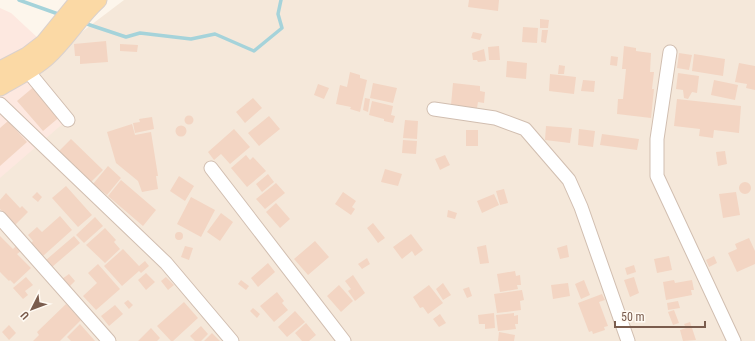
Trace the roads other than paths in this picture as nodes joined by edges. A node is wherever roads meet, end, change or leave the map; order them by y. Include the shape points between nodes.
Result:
1 (98, 0) edge
2 (79, 6) edge
3 (670, 52) dead end
4 (23, 65) junction
5 (0, 70) edge
6 (0, 87) edge
7 (0, 104) edge
8 (434, 109) dead end
9 (68, 120) dead end
10 (211, 168) dead end
11 (0, 218) edge
12 (110, 341) edge
13 (232, 341) edge
14 (344, 341) edge
15 (628, 341) edge
16 (734, 341) edge

1 - 2 main road
2 - 4 main road via 46,58
3 - 16 street via 657,139 657,176
4 - 5 main road
4 - 6 main road
4 - 9 street
7 - 13 street via 166,263
8 - 15 street via 495,118 525,130 569,180
10 - 14 street
11 - 12 street

